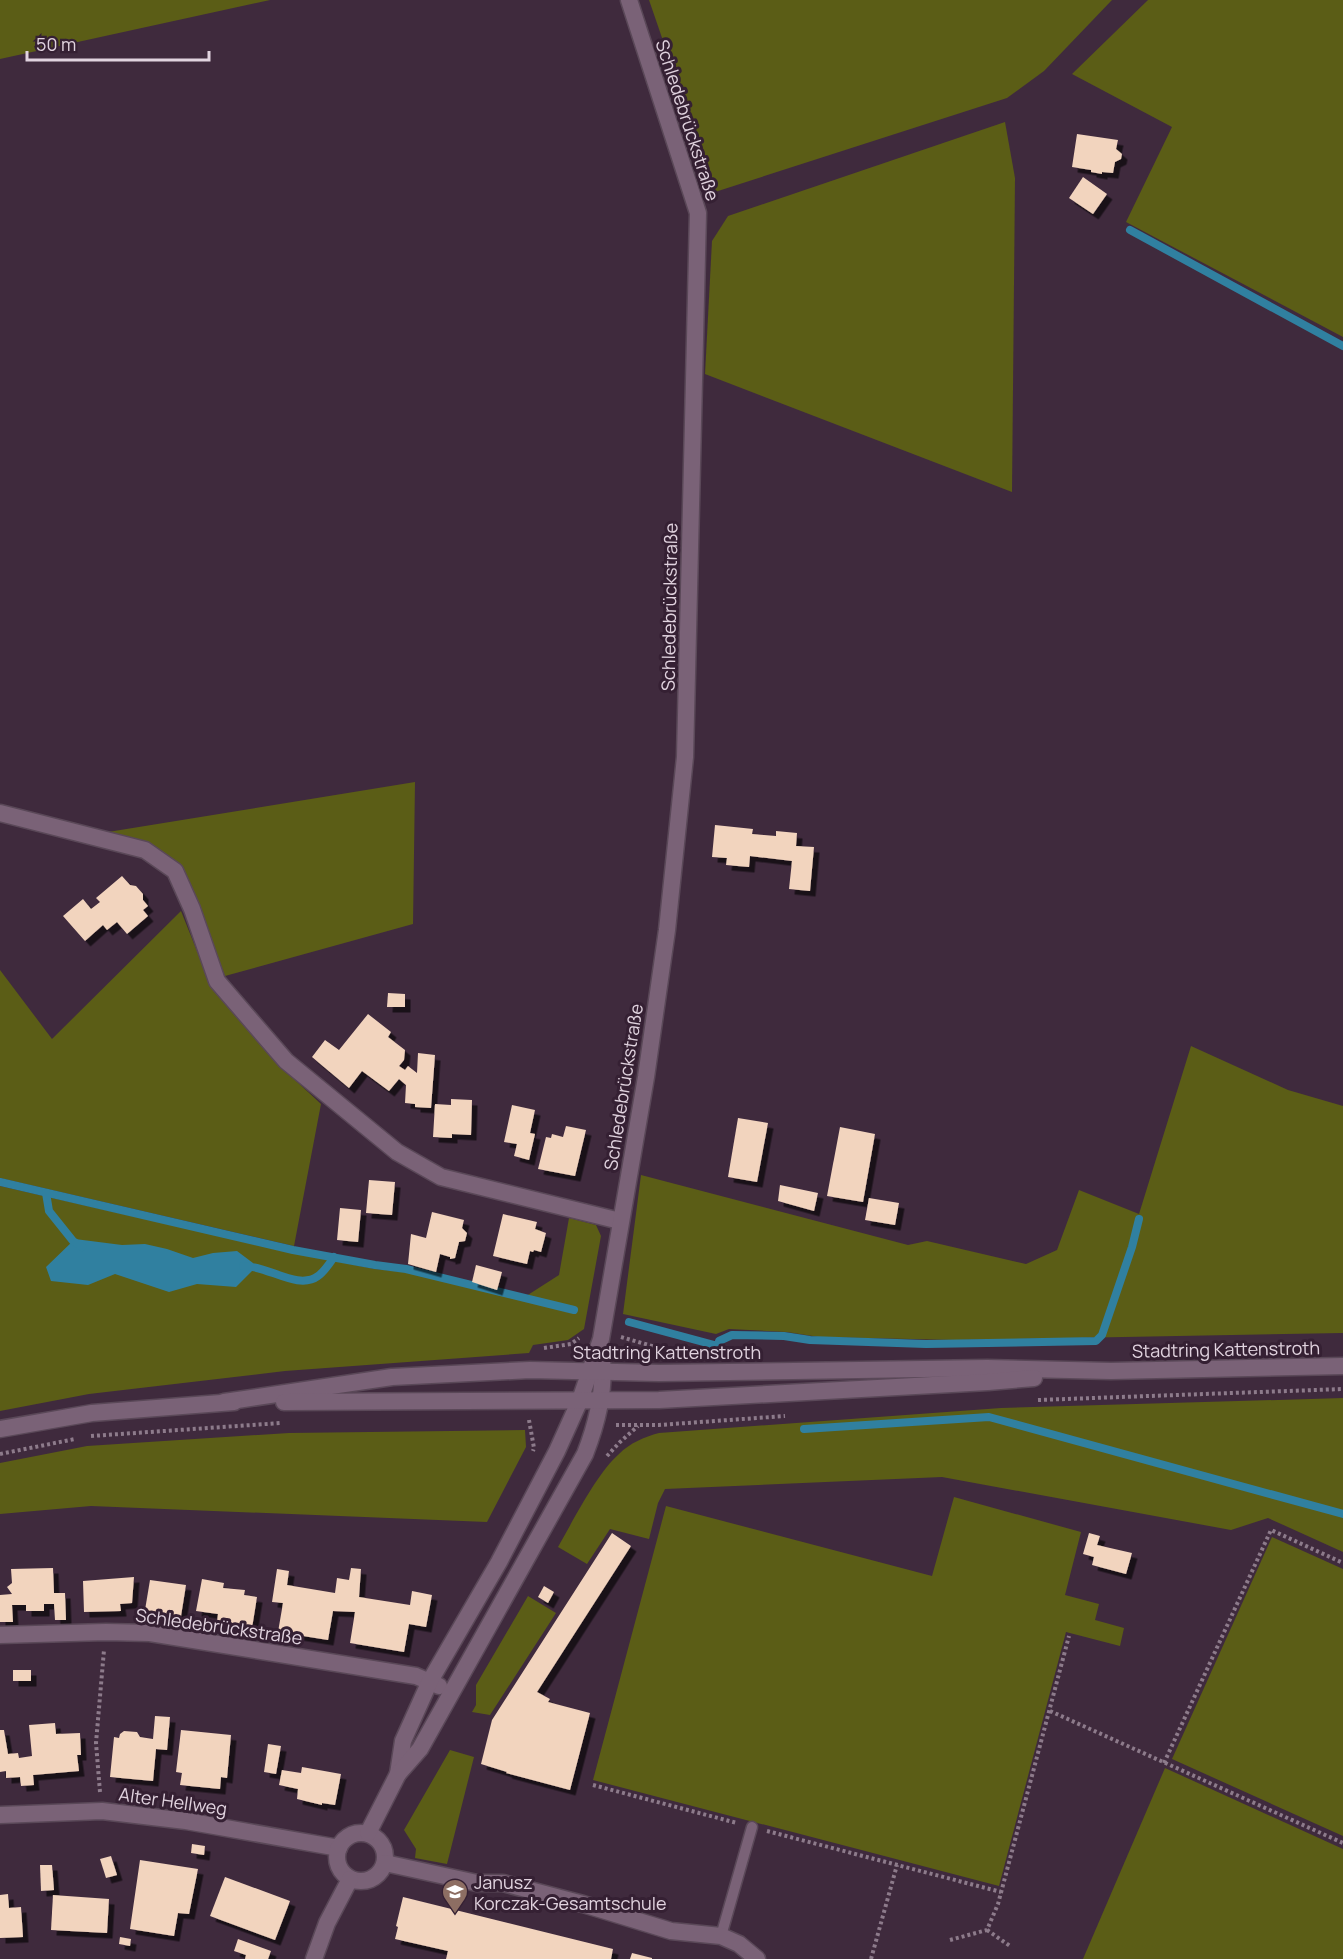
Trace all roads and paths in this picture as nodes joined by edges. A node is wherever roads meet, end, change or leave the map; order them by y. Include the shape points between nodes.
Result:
1 (629, 0) edge
2 (0, 813) edge
3 (620, 1221) junction
4 (594, 1336) junction
5 (622, 1338) dead end
6 (659, 1348) dead end
7 (536, 1353) dead end
8 (1343, 1366) edge
9 (1111, 1371) junction
10 (596, 1372) junction
11 (1343, 1389) edge
12 (580, 1400) junction
13 (602, 1400) junction
14 (1036, 1400) dead end
15 (224, 1402) junction
16 (788, 1416) dead end
17 (518, 1422) dead end
18 (285, 1423) dead end
19 (617, 1425) dead end
20 (639, 1425) junction
21 (0, 1430) edge
22 (90, 1436) dead end
23 (79, 1438) dead end
24 (534, 1448) dead end
25 (0, 1454) edge
26 (607, 1457) dead end
27 (1343, 1563) edge
28 (106, 1632) junction
29 (0, 1635) edge
30 (1069, 1636) dead end
31 (430, 1681) junction
32 (450, 1692) junction
33 (1050, 1711) junction
34 (1164, 1762) junction
35 (398, 1774) junction
36 (593, 1785) dead end
37 (102, 1811) junction
38 (0, 1815) edge
39 (752, 1827) junction
40 (368, 1833) junction
41 (1343, 1843) edge
42 (339, 1848) junction
43 (385, 1863) junction
44 (897, 1865) junction
45 (350, 1879) junction
46 (1001, 1892) junction
47 (987, 1930) junction
48 (721, 1936) junction
49 (950, 1940) dead end
50 (1010, 1946) dead end
51 (314, 1959) edge
52 (757, 1959) edge
53 (871, 1959) edge

1 - 3 street, Schledebrückstraße via 698,213 685,757 666,942
2 - 3 street via 145,850 175,871 218,981 286,1062 397,1152 441,1177
3 - 4 street, Schledebrückstraße
4 - 7 path
4 - 10 street, Schledebrückstraße
5 - 6 path
8 - 9 street, Stadtring Kattenstroth
9 - 10 street, Stadtring Kattenstroth via 987,1368
9 - 13 street, Stadtring Kattenstroth via 988,1382
10 - 12 street, Schledebrückstraße
10 - 13 street, Schledebrückstraße
10 - 15 street, Stadtring Kattenstroth via 530,1370 392,1377
11 - 14 path
12 - 13 street, Stadtring Kattenstroth
12 - 15 street, Stadtring Kattenstroth
12 - 31 street, Schledebrückstraße via 499,1562
13 - 32 street, Schledebrückstraße via 585,1454
15 - 21 street, Stadtring Kattenstroth via 92,1413
16 - 20 path
17 - 24 path via 529,1422
18 - 22 path
19 - 20 path
20 - 26 path
23 - 25 path
27 - 34 path via 1271,1530
28 - 29 street, Schledebrückstraße
28 - 31 street, Schledebrückstraße via 150,1633
28 - 37 path via 96,1743
30 - 33 path
31 - 32 street, Schledebrückstraße
31 - 35 street, Schledebrückstraße via 403,1741
32 - 35 street, Schledebrückstraße via 420,1749
33 - 34 path
33 - 46 path
34 - 41 path
35 - 40 street, Schledebrückstraße
36 - 39 path
37 - 38 street, Alter Hellweg
37 - 42 street, Alter Hellweg via 186,1821
39 - 44 path
39 - 48 lane
40 - 42 street via 353,1834
40 - 43 street via 380,1842
42 - 45 street via 338,1863
43 - 45 street via 371,1880
43 - 48 street via 477,1883 503,1883 671,1931
44 - 46 path
44 - 53 path
45 - 51 street
46 - 47 path
47 - 49 path
47 - 50 path
48 - 52 street

